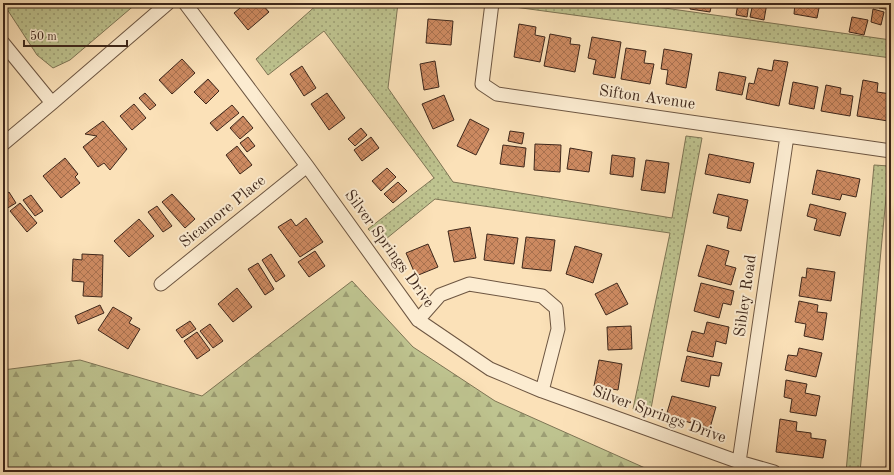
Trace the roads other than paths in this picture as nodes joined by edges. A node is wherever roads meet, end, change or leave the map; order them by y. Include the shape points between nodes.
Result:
1 (168, 3) edge
2 (185, 3) edge
3 (492, 3) edge
4 (3, 43) edge
5 (52, 103) junction
6 (787, 136) junction
7 (3, 144) edge
8 (891, 150) edge
9 (307, 166) junction
10 (161, 284) dead end
11 (418, 320) junction
12 (542, 391) junction
13 (739, 462) junction
14 (774, 472) edge

1 - 5 street
2 - 9 street, Silver Springs Drive
3 - 6 street, Sifton Avenue via 482,84 497,94
4 - 5 street
5 - 7 street
6 - 8 street, Sifton Avenue
6 - 13 street, Sibley Road
9 - 10 street, Sicamore Place
9 - 11 street, Silver Springs Drive
11 - 12 street, Silver Springs Drive via 490,369
11 - 12 street via 440,295 469,284 542,296 556,308 558,329
12 - 13 street, Silver Springs Drive
13 - 14 street, Silver Springs Drive

